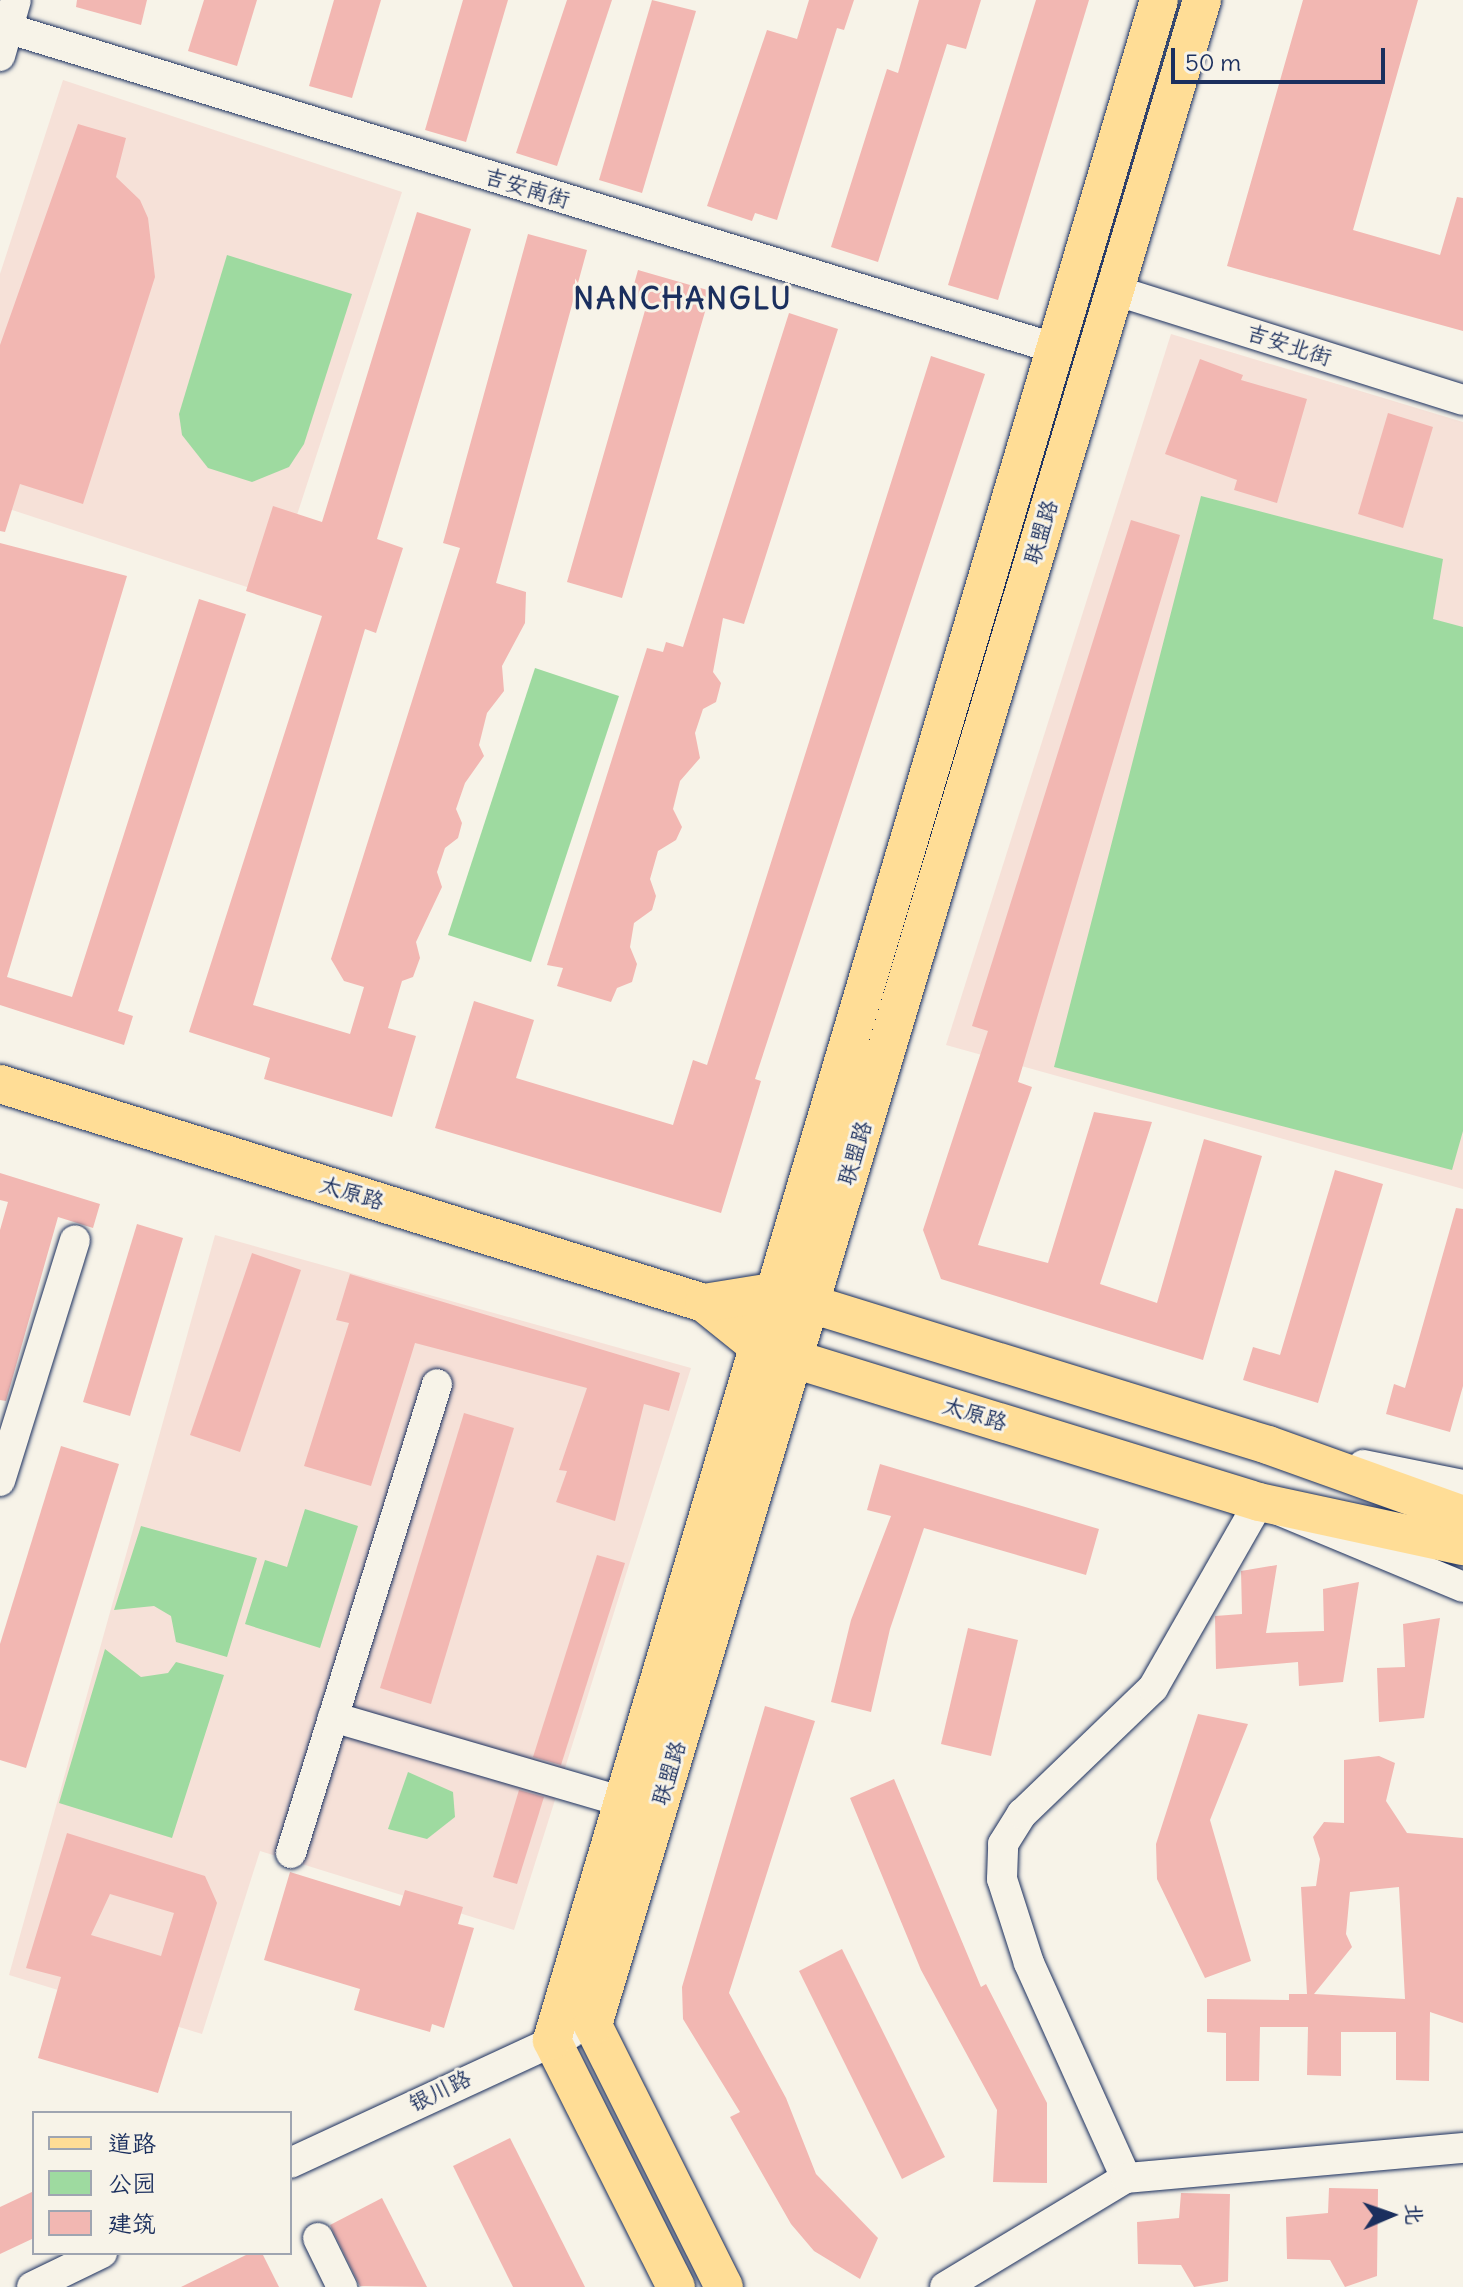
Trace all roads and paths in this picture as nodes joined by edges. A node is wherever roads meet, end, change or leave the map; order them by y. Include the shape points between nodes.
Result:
1 (16, 0) edge
2 (1159, 0) edge
3 (1202, 0) edge
4 (3, 37) edge
5 (1114, 290) junction
6 (1054, 348) junction
7 (1463, 400) edge
8 (0, 1084) edge
9 (75, 1240) dead end
10 (772, 1292) junction
11 (704, 1303) junction
12 (810, 1303) junction
13 (756, 1345) junction
14 (794, 1359) junction
15 (437, 1384) dead end
16 (1268, 1445) junction
17 (0, 1481) edge
18 (1463, 1485) edge
19 (1259, 1502) junction
20 (1463, 1515) edge
21 (1463, 1546) edge
22 (1463, 1587) edge
23 (333, 1717) junction
24 (621, 1801) junction
25 (291, 1853) dead end
26 (593, 2025) junction
27 (552, 2040) junction
28 (1463, 2148) edge
29 (292, 2162) edge
30 (1126, 2178) junction
31 (318, 2238) dead end
32 (98, 2255) edge
33 (32, 2287) edge
34 (342, 2287) edge
35 (676, 2287) edge
36 (724, 2287) edge
37 (945, 2287) edge

1 - 4 street
2 - 6 main road, 联盟路
3 - 5 main road, 联盟路
4 - 6 street, 吉安南街
5 - 7 street, 吉安北街
5 - 12 main road, 联盟路
6 - 10 main road, 联盟路
8 - 11 main road, 太原路
9 - 17 street
10 - 11 main road, 太原路
10 - 12 main road, 太原路
10 - 13 main road, 联盟路
11 - 13 main road, 太原路
12 - 14 main road, 联盟路
12 - 16 main road, 太原路
13 - 14 main road, 太原路
13 - 24 main road, 联盟路
14 - 19 main road, 太原路
14 - 26 main road, 联盟路
15 - 23 street
16 - 18 street, 太原路
16 - 20 main road, 太原路
19 - 21 main road, 太原路
19 - 22 street, 太原路
19 - 30 street via 1153,1688 1022,1814 1003,1844 1002,1879 1029,1963
23 - 24 street
23 - 25 street
24 - 27 main road, 联盟路
26 - 27 street, 银川路
26 - 36 main road
27 - 29 street, 银川路
27 - 35 main road
28 - 30 street
30 - 37 street
31 - 34 street
32 - 33 street

